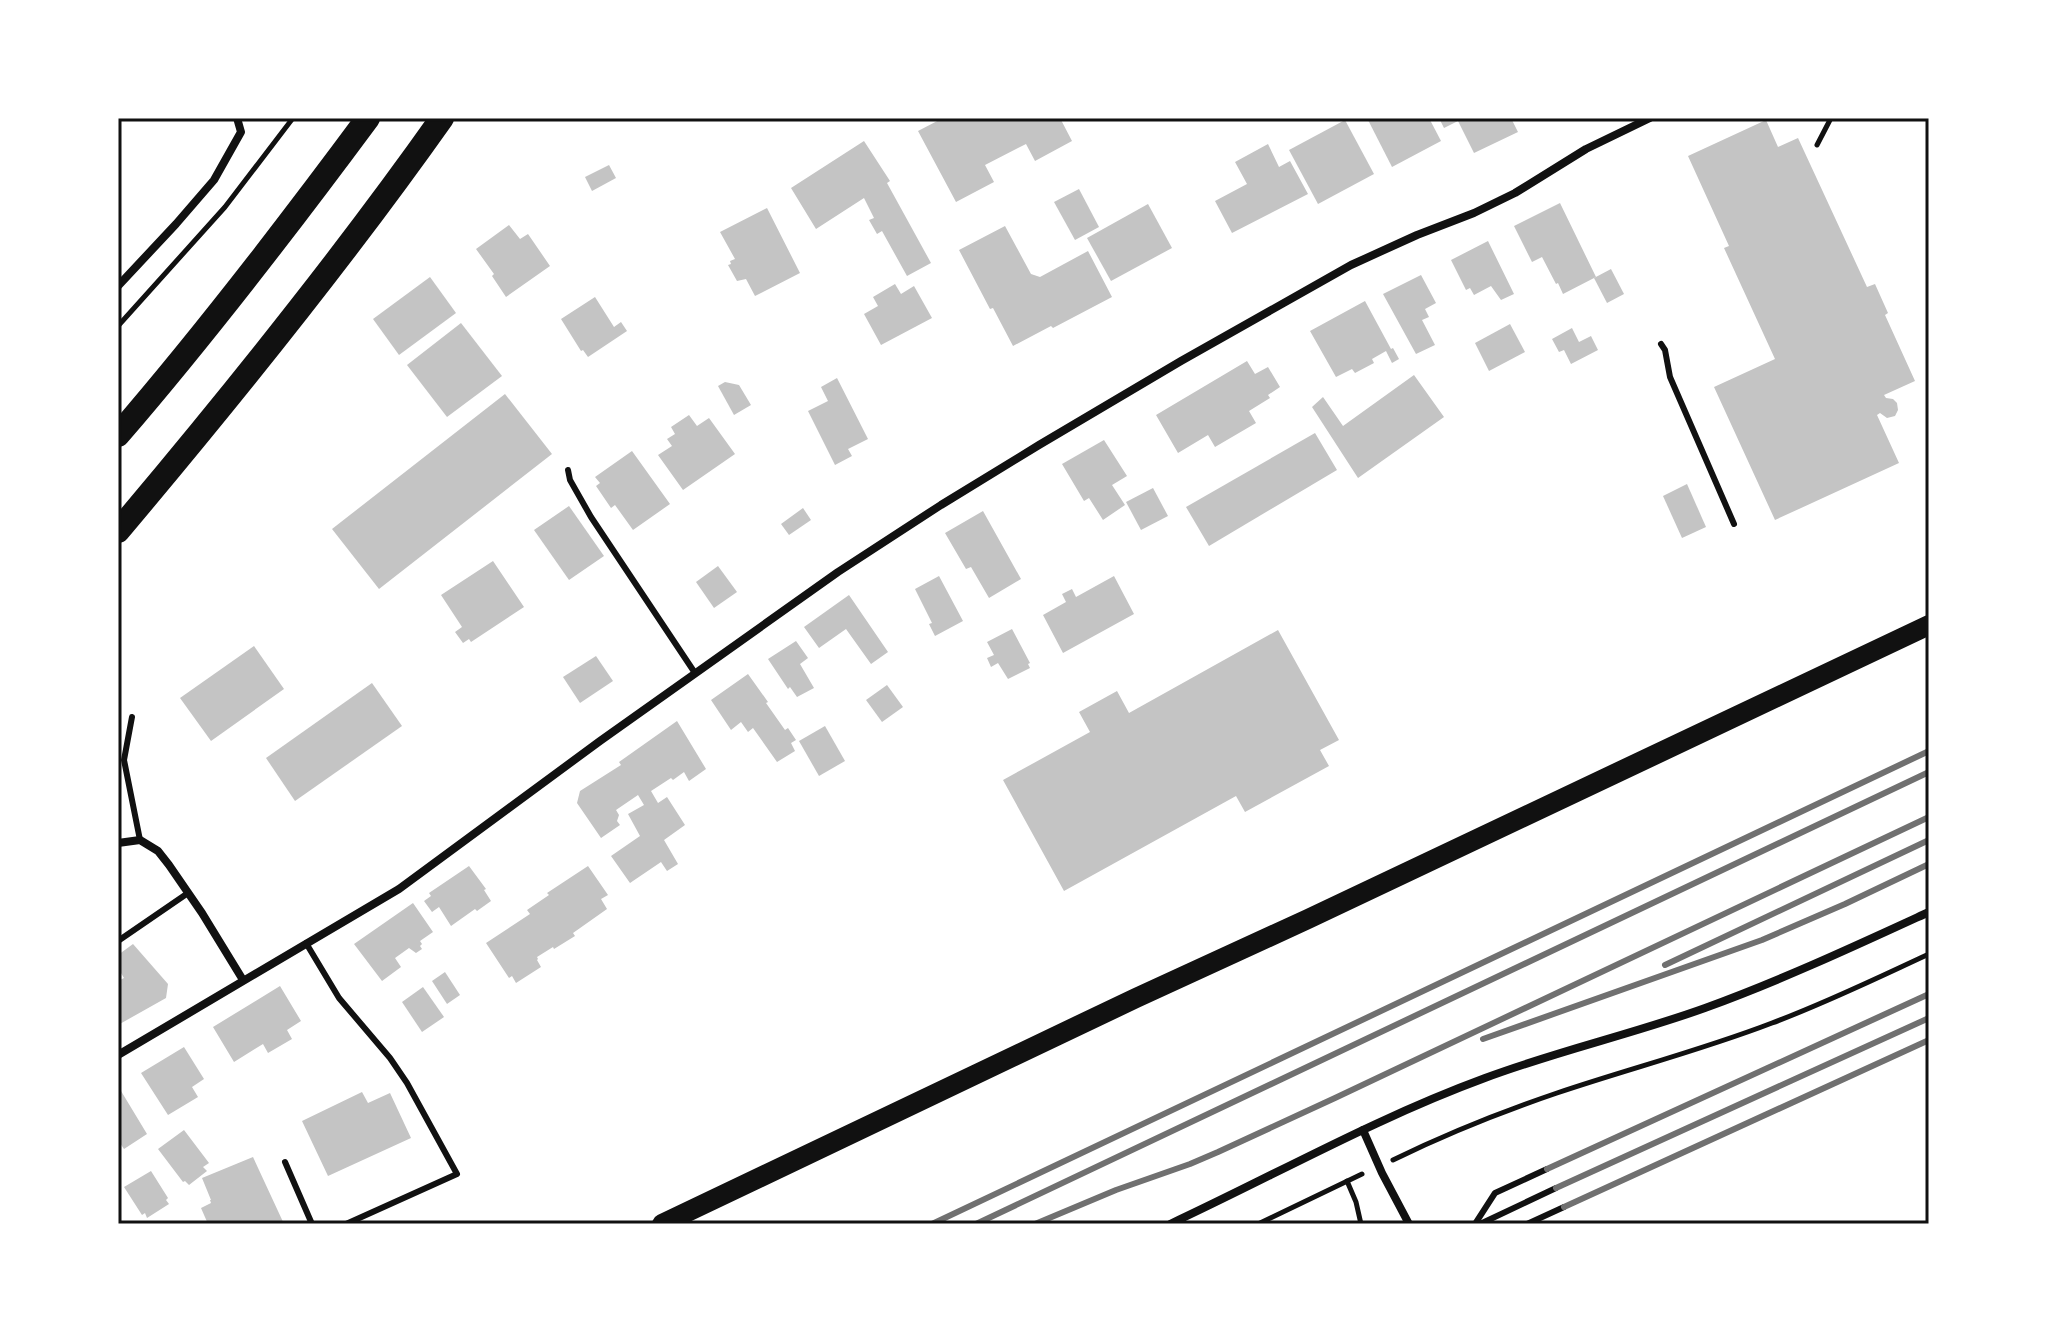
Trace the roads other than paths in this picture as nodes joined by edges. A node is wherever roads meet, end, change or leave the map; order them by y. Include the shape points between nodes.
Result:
1 (237, 118) edge
2 (368, 118) edge
3 (442, 118) edge
4 (1650, 118) edge
5 (118, 286) edge
6 (1661, 344) dead end
7 (118, 435) edge
8 (568, 470) dead end
9 (1734, 524) dead end
10 (118, 531) edge
11 (1929, 625) edge
12 (695, 673) junction
13 (132, 717) dead end
14 (140, 840) junction
15 (118, 843) edge
16 (188, 893) junction
17 (1929, 912) edge
18 (118, 941) edge
19 (306, 943) junction
20 (243, 980) junction
21 (118, 1055) edge
22 (1363, 1130) junction
23 (285, 1162) dead end
24 (1547, 1169) dead end
25 (1556, 1188) dead end
26 (1564, 1207) dead end
27 (312, 1224) edge
28 (346, 1224) edge
29 (662, 1224) edge
30 (1170, 1224) edge
31 (1409, 1224) edge
32 (1478, 1224) edge
33 (1527, 1224) edge

1 - 5 street via 241,132 214,180
2 - 7 highway
3 - 10 highway via 268,348
4 - 12 street via 1474,213 1351,265 1181,361 929,513
6 - 9 lane via 1670,377
8 - 12 lane via 591,517
11 - 29 main road
12 - 19 street via 399,889
13 - 14 lane via 124,760
14 - 15 street
14 - 16 street via 158,851
16 - 18 lane
16 - 20 street
17 - 22 street via 1785,977 1686,1015 1484,1078
19 - 20 street
19 - 28 lane via 339,998 407,1083 457,1174
20 - 21 street
22 - 30 street
22 - 31 street
23 - 27 lane
24 - 32 lane via 1495,1193
25 - 32 lane
26 - 33 lane

